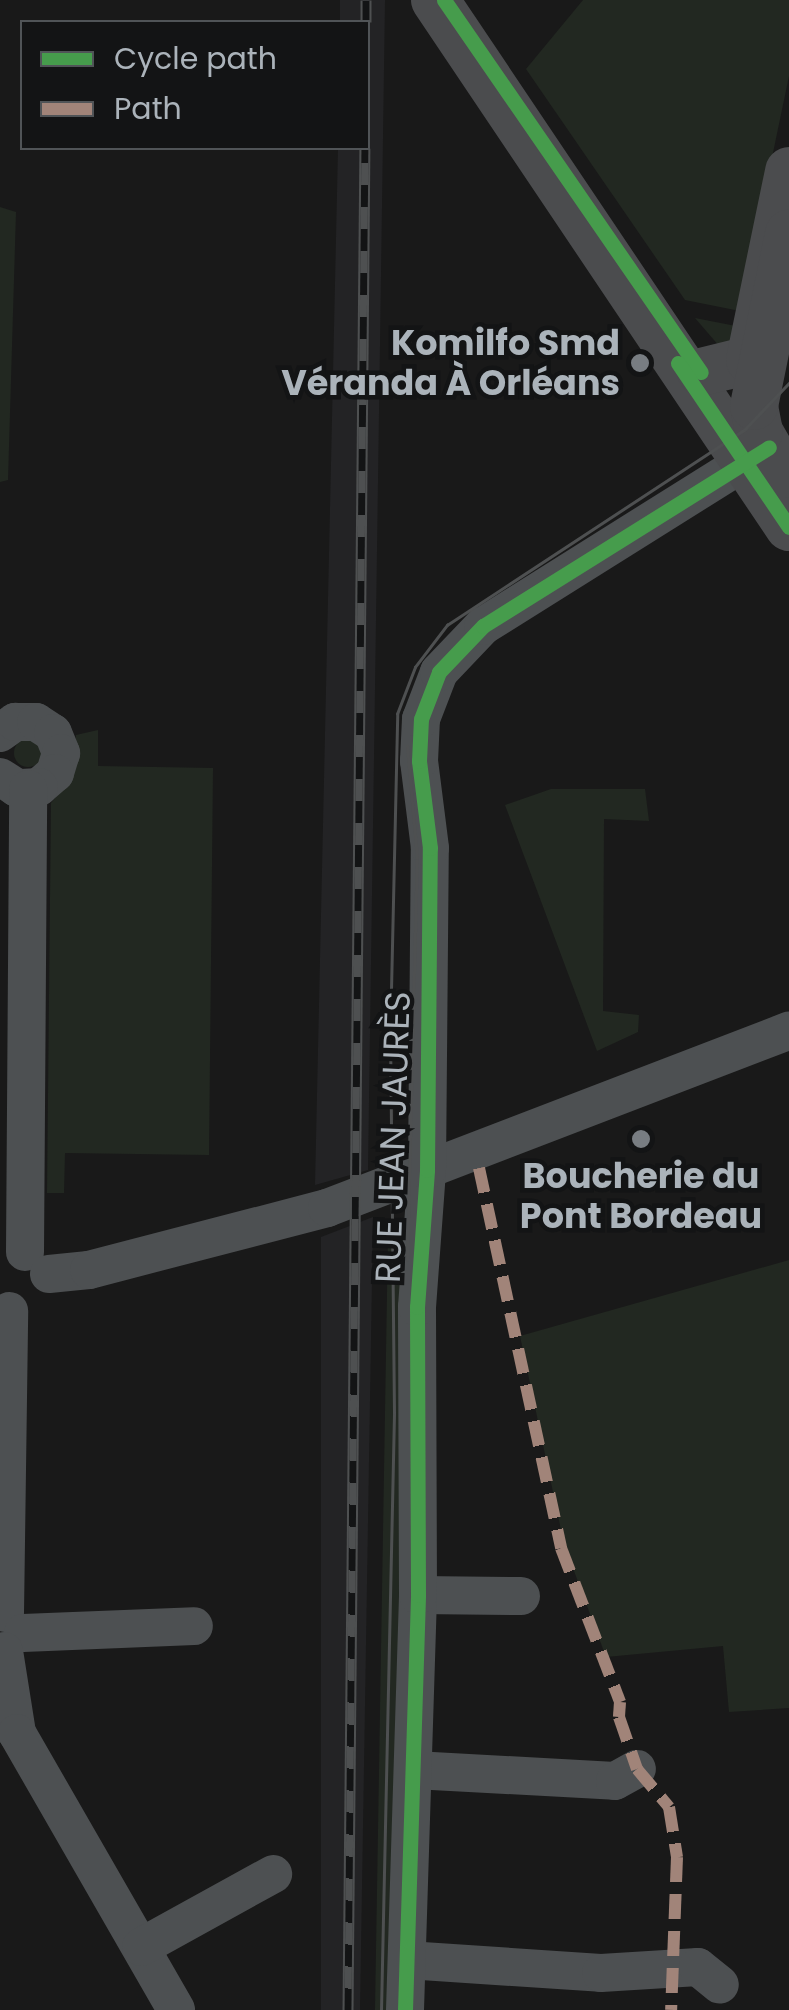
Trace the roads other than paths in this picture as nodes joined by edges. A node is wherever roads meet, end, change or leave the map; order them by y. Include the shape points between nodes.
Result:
1 (447, 4) edge
2 (789, 171) edge
3 (789, 234) edge
4 (750, 360) junction
5 (701, 372) junction
6 (762, 448) edge
7 (789, 508) edge
8 (789, 527) edge
9 (0, 733) edge
10 (14, 783) edge
11 (789, 1031) edge
12 (427, 1170) junction
13 (24, 1264) edge
14 (4, 1311) edge
15 (418, 1595) junction
16 (522, 1596) dead end
17 (194, 1626) dead end
18 (6, 1632) edge
19 (638, 1769) dead end
20 (414, 1770) junction
21 (273, 1874) dead end
22 (141, 1947) junction
23 (407, 1960) junction
24 (720, 1985) dead end
25 (176, 2010) edge
26 (405, 2010) edge

1 - 5 main road
1 - 6 main road
2 - 4 main road
3 - 6 main road via 754,406
4 - 5 main road
4 - 6 main road
5 - 6 main road
6 - 7 main road
6 - 8 main road
6 - 12 street, RUE JEAN JAURÈS via 483,626 459,646 427,696 418,761 430,848
9 - 10 street via 15,722 36,722 59,742 55,774
10 - 13 street
11 - 12 street
12 - 13 street via 290,1219 89,1270
12 - 15 street, RUE JEAN JAURÈS via 418,1307
13 - 14 street via 38,1292
14 - 18 street
15 - 16 street
15 - 20 street, RUE JEAN JAURÈS
17 - 18 street
18 - 22 street via 16,1733
19 - 20 street via 615,1782
20 - 23 street, RUE JEAN JAURÈS
21 - 22 street
22 - 25 street
23 - 24 street via 602,1973 698,1967
23 - 26 street, RUE JEAN JAURÈS

